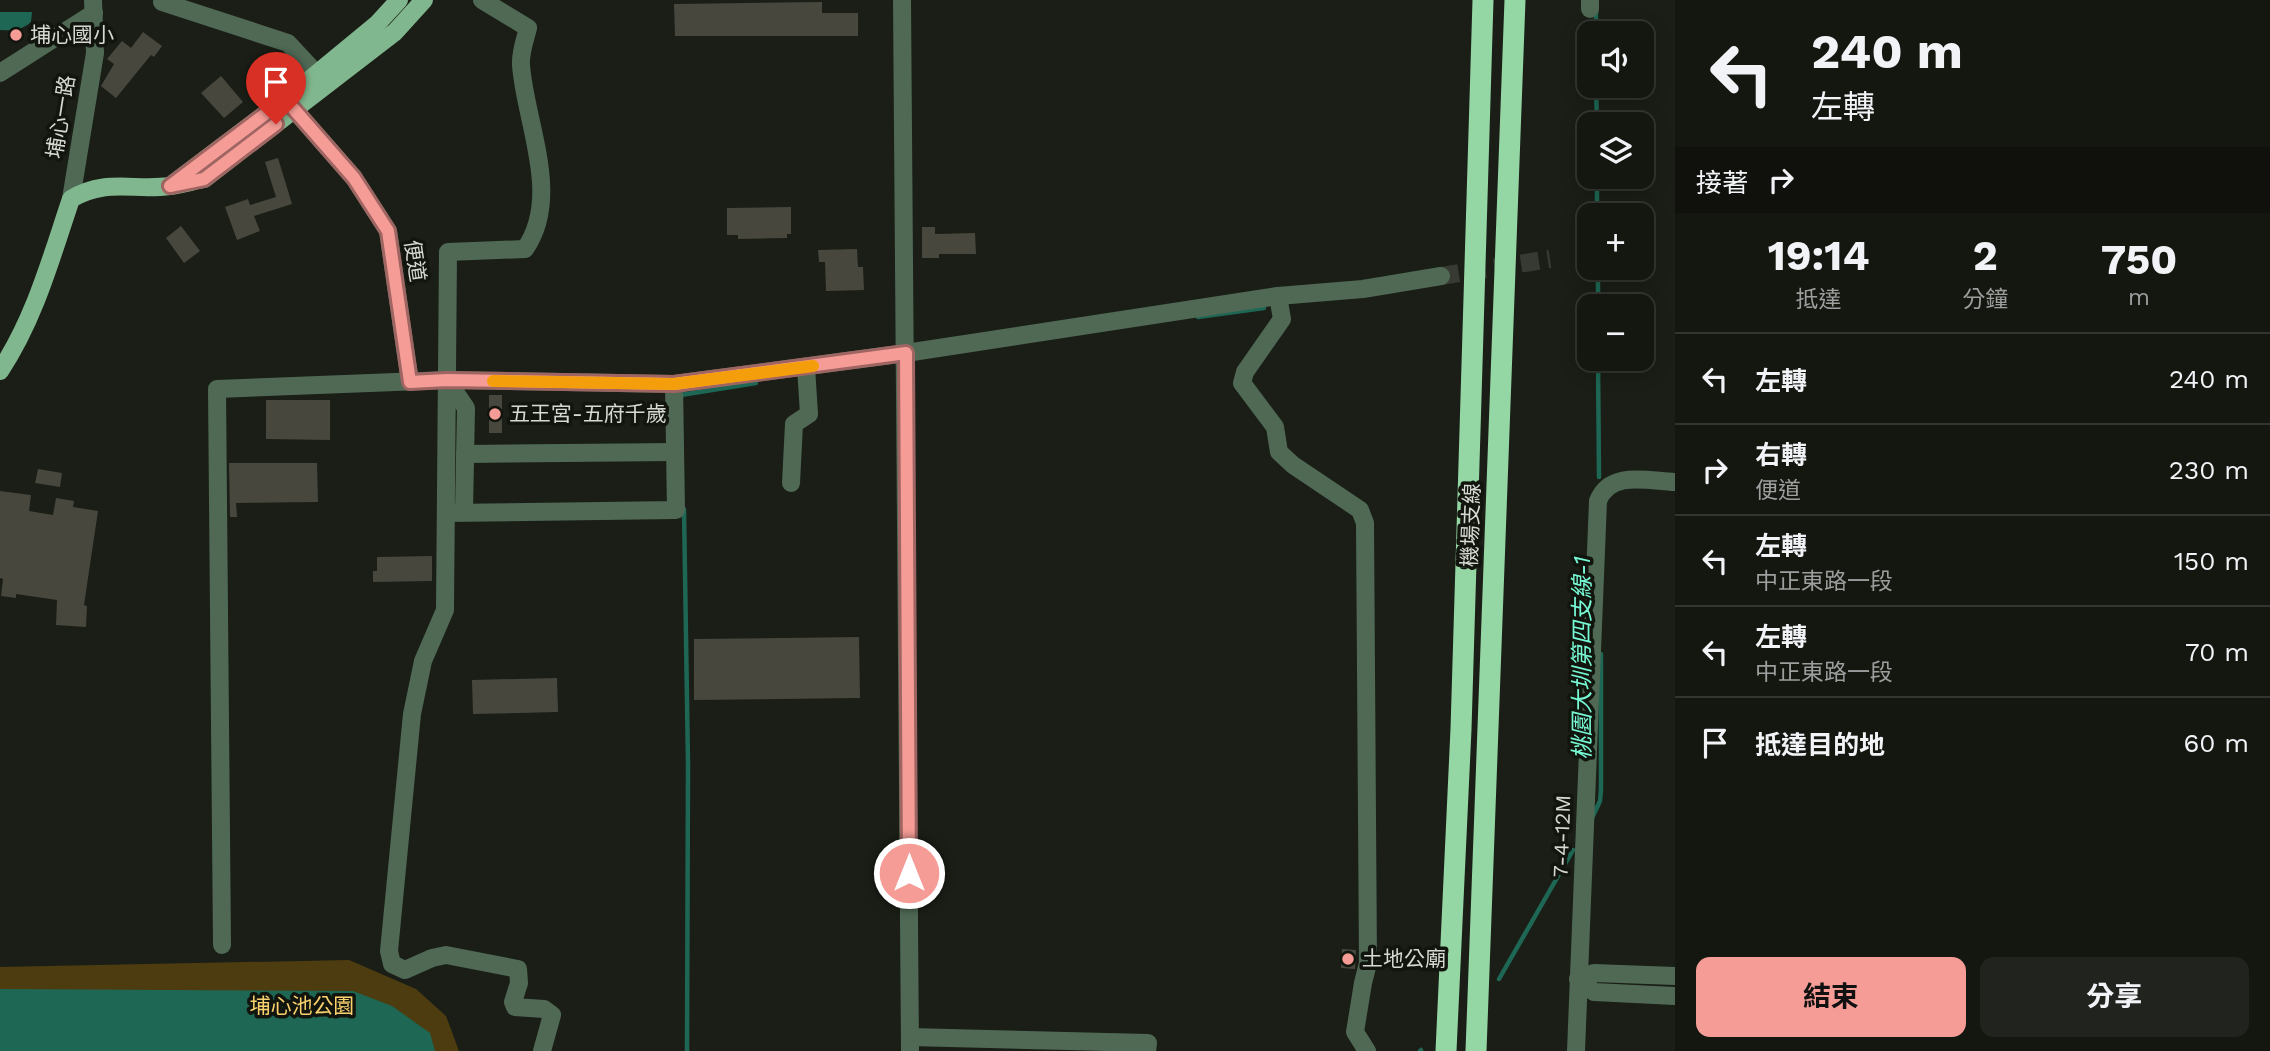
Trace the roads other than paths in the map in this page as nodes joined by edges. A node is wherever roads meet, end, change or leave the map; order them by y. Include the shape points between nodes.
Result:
1 (399, 0) edge
2 (424, 0) edge
3 (482, 0) edge
4 (902, 0) edge
5 (1483, 0) edge
6 (1515, 0) edge
7 (162, 2) dead end
8 (93, 6) edge
9 (0, 73) edge
10 (321, 79) junction
11 (290, 104) junction
12 (170, 186) junction
13 (71, 199) junction
14 (1441, 276) tunnel mouth
15 (1278, 296) junction
16 (906, 353) junction
17 (806, 367) junction
18 (0, 371) edge
19 (447, 380) junction
20 (410, 382) junction
21 (674, 384) junction
22 (675, 452) junction
23 (465, 454) junction
24 (1675, 482) edge
25 (791, 483) dead end
26 (455, 512) junction
27 (222, 945) dead end
28 (1675, 976) edge
29 (1578, 979) junction
30 (1675, 996) edge
31 (910, 1044) edge
32 (542, 1051) edge
33 (1147, 1051) edge
34 (1367, 1051) edge
35 (1446, 1051) edge
36 (1476, 1051) edge
37 (1576, 1051) edge

1 - 10 main road
2 - 10 main road via 395,32
3 - 19 street via 528,28 521,65 537,145 541,199 534,237 525,249 448,252
4 - 16 street
5 - 35 highway, 機場支線 via 1461,729
6 - 36 highway, 機場支線
7 - 10 street via 288,43
8 - 9 street
8 - 13 street, 埔心一路 via 95,53
10 - 11 main road
11 - 12 main road
11 - 12 main road via 204,179
11 - 20 street, 便道 via 354,178 388,231
12 - 13 main road via 106,185
13 - 18 main road via 34,311
14 - 15 street
15 - 16 street
15 - 34 street via 1282,319 1242,383 1275,427 1279,452 1360,510 1365,523 1368,963 1356,1032
16 - 17 street
16 - 31 street
17 - 21 street
17 - 25 street via 809,414 794,424
19 - 20 street
19 - 21 street
19 - 23 street via 466,408
19 - 26 street
20 - 27 street via 217,389
21 - 22 street
22 - 23 street
22 - 26 street via 676,510
23 - 26 street
24 - 29 street, 7-4-12M via 1619,480 1602,492 1598,501
26 - 32 street via 446,610 423,661 412,714 389,951 392,964 405,970 446,955 518,969 516,1007 544,1009 552,1015
28 - 29 street via 1594,973
29 - 30 street via 1594,992
29 - 37 street, 7-4-12M
31 - 33 street via 1148,1043

